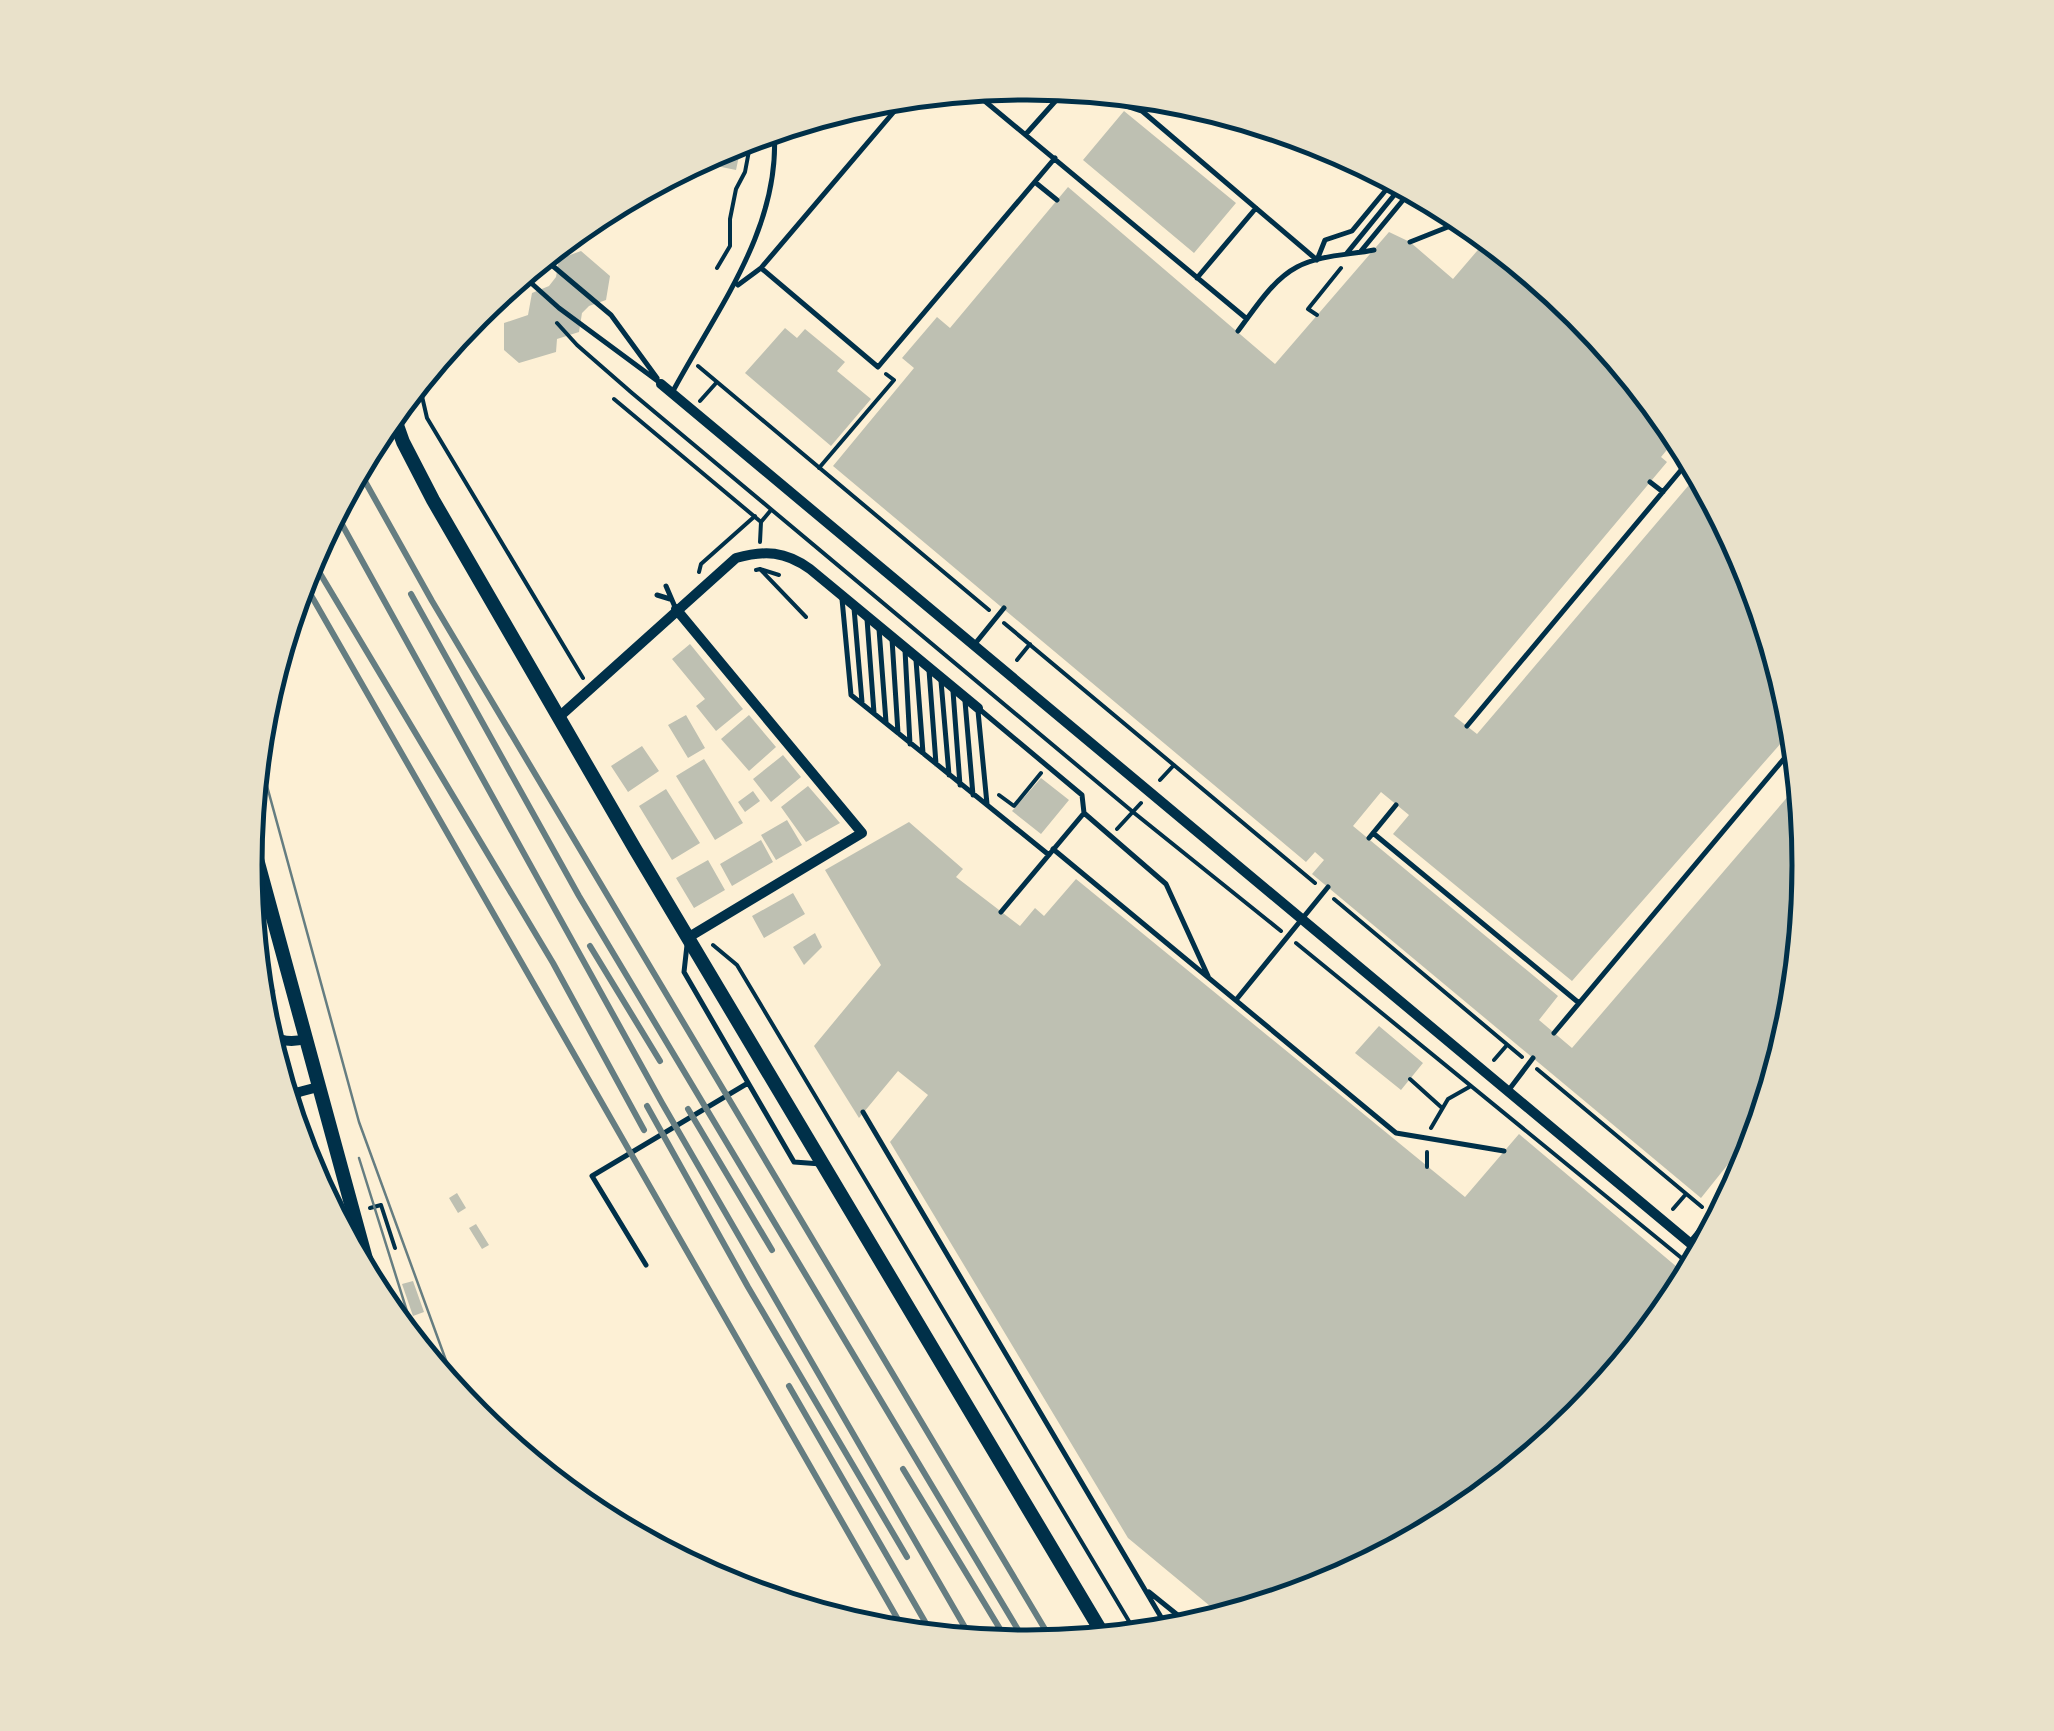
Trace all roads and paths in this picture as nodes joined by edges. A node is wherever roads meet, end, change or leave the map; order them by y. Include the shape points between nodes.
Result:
1 (1056, 101) edge
2 (986, 102) edge
3 (1133, 108) edge
4 (893, 113) edge
5 (1026, 134) junction
6 (773, 144) edge
7 (749, 153) edge
8 (1054, 158) junction
9 (1035, 182) junction
10 (1386, 190) edge
11 (1395, 195) edge
12 (1403, 199) edge
13 (1056, 200) dead end
14 (1256, 208) junction
15 (1448, 227) edge
16 (1410, 242) dead end
17 (1374, 250) dead end
18 (1359, 253) junction
19 (1342, 256) junction
20 (1317, 260) junction
21 (552, 265) edge
22 (717, 268) dead end
23 (761, 268) junction
24 (1198, 278) junction
25 (531, 283) edge
26 (735, 287) junction
27 (551, 316) dead end
28 (1317, 316) dead end
29 (1247, 319) junction
30 (1238, 331) dead end
31 (690, 359) junction
32 (878, 367) junction
33 (661, 384) junction
34 (672, 393) junction
35 (422, 397) edge
36 (614, 399) dead end
37 (399, 429) edge
38 (820, 468) junction
39 (1682, 470) edge
40 (1650, 482) dead end
41 (1663, 492) junction
42 (772, 510) junction
43 (755, 516) junction
44 (761, 522) junction
45 (759, 552) junction
46 (760, 569) junction
47 (741, 572) dead end
48 (699, 573) dead end
49 (779, 575) dead end
50 (666, 586) dead end
51 (657, 595) dead end
52 (842, 596) junction
53 (673, 604) junction
54 (854, 605) junction
55 (1004, 608) dead end
56 (867, 616) junction
57 (806, 617) dead end
58 (997, 617) junction
59 (879, 626) junction
60 (892, 636) junction
61 (974, 645) junction
62 (904, 647) junction
63 (916, 656) junction
64 (928, 667) junction
65 (940, 678) junction
66 (952, 688) junction
67 (592, 690) junction
68 (965, 698) junction
69 (862, 704) junction
70 (978, 708) junction
71 (874, 714) junction
72 (559, 716) junction
73 (886, 724) junction
74 (1467, 726) dead end
75 (898, 735) junction
76 (910, 744) junction
77 (923, 755) junction
78 (1785, 758) edge
79 (936, 765) junction
80 (1047, 766) junction
81 (948, 776) junction
82 (984, 783) junction
83 (960, 786) junction
84 (973, 796) junction
85 (1396, 804) dead end
86 (987, 806) junction
87 (1084, 813) junction
88 (1051, 852) junction
89 (262, 878) edge
90 (1326, 889) junction
91 (1001, 912) dead end
92 (1302, 919) junction
93 (688, 937) junction
94 (1288, 937) junction
95 (1210, 978) junction
96 (1236, 1000) junction
97 (1580, 1003) junction
98 (1554, 1033) dead end
99 (306, 1039) junction
100 (282, 1041) edge
101 (1506, 1044) junction
102 (1531, 1061) junction
103 (1484, 1071) junction
104 (1410, 1079) dead end
105 (748, 1083) junction
106 (1472, 1085) junction
107 (318, 1086) junction
108 (1508, 1090) junction
109 (297, 1094) edge
110 (1441, 1107) junction
111 (863, 1112) dead end
112 (1428, 1138) junction
113 (1504, 1150) dead end
114 (824, 1164) junction
115 (1427, 1167) dead end
116 (382, 1210) dead end
117 (1709, 1213) edge
118 (1699, 1231) edge
119 (1690, 1242) joint
120 (362, 1244) edge
121 (395, 1248) dead end
122 (1670, 1250) junction
123 (1664, 1257) dead end
124 (1682, 1260) edge
125 (646, 1266) dead end
126 (1142, 1587) junction
127 (1178, 1616) edge
128 (1161, 1618) edge
129 (1130, 1623) edge
130 (1099, 1627) edge

1 - 5 lane
2 - 5 lane
3 - 14 lane
4 - 23 lane
5 - 8 lane
6 - 26 lane via 757,235
7 - 22 path via 730,219 730,246
8 - 9 lane
8 - 24 lane
9 - 13 lane
9 - 32 lane
10 - 20 lane via 1356,228 1325,240
11 - 19 lane
12 - 18 lane
14 - 20 lane
14 - 24 lane
15 - 16 lane
17 - 18 lane
18 - 19 lane
19 - 20 lane
19 - 28 path via 1342,269 1308,309
20 - 29 lane via 1290,271
21 - 33 lane via 611,315
23 - 26 lane
23 - 32 lane
24 - 29 lane
25 - 33 lane
26 - 31 lane
27 - 42 path via 590,357
29 - 30 lane
31 - 34 lane
31 - 38 path
32 - 38 path via 894,380
33 - 34 street
34 - 61 street
35 - 67 path via 426,418
36 - 43 path
37 - 72 main road
38 - 58 path
39 - 41 lane
40 - 41 lane
41 - 74 lane
42 - 44 path
42 - 94 path
43 - 44 path
43 - 48 path
44 - 45 path
45 - 52 street via 795,558
45 - 53 street via 736,558
46 - 47 path
46 - 49 path
46 - 57 path
50 - 53 lane
51 - 53 lane
52 - 54 street
52 - 69 lane via 851,695
53 - 67 street
53 - 93 street via 862,833
54 - 56 street
54 - 69 lane
55 - 58 lane
56 - 59 street
56 - 71 lane
58 - 61 lane
58 - 90 path
59 - 60 street
59 - 73 lane
60 - 62 street
60 - 75 lane
61 - 92 street
62 - 63 street
62 - 76 lane
63 - 64 street
63 - 77 lane
64 - 65 street
64 - 79 lane
65 - 66 street
65 - 81 lane
66 - 68 street
66 - 83 lane
67 - 72 street
68 - 70 street
68 - 84 lane
69 - 71 lane
70 - 80 lane
70 - 82 lane
71 - 73 lane
72 - 93 main road
73 - 75 lane
75 - 76 lane
76 - 77 lane
77 - 79 lane
78 - 97 lane
79 - 81 lane
80 - 82 path via 1015,806
80 - 87 lane via 1082,795
81 - 83 lane
82 - 86 lane
83 - 84 lane
84 - 86 lane
85 - 97 lane via 1371,836
86 - 88 lane
87 - 88 lane
87 - 95 lane via 1166,884
88 - 91 lane
88 - 95 lane
89 - 99 main road
90 - 92 lane
90 - 101 path
92 - 94 lane
92 - 103 street
93 - 105 lane via 684,972
93 - 114 main road
93 - 129 path via 718,946 737,965
94 - 96 lane
94 - 106 path
95 - 96 lane
96 - 112 lane via 1396,1133
97 - 98 lane
99 - 100 street
99 - 107 main road
101 - 102 path
101 - 103 path
102 - 108 lane
102 - 117 path
103 - 108 street
104 - 110 path
105 - 114 lane via 794,1162
105 - 125 lane via 592,1176
106 - 110 path
106 - 122 path
107 - 109 street
107 - 120 main road
108 - 119 street
110 - 112 path
111 - 126 lane
112 - 113 lane
112 - 115 path
114 - 130 main road
116 - 121 path
118 - 119 lane
122 - 123 path
122 - 124 path
126 - 127 lane
126 - 128 lane

